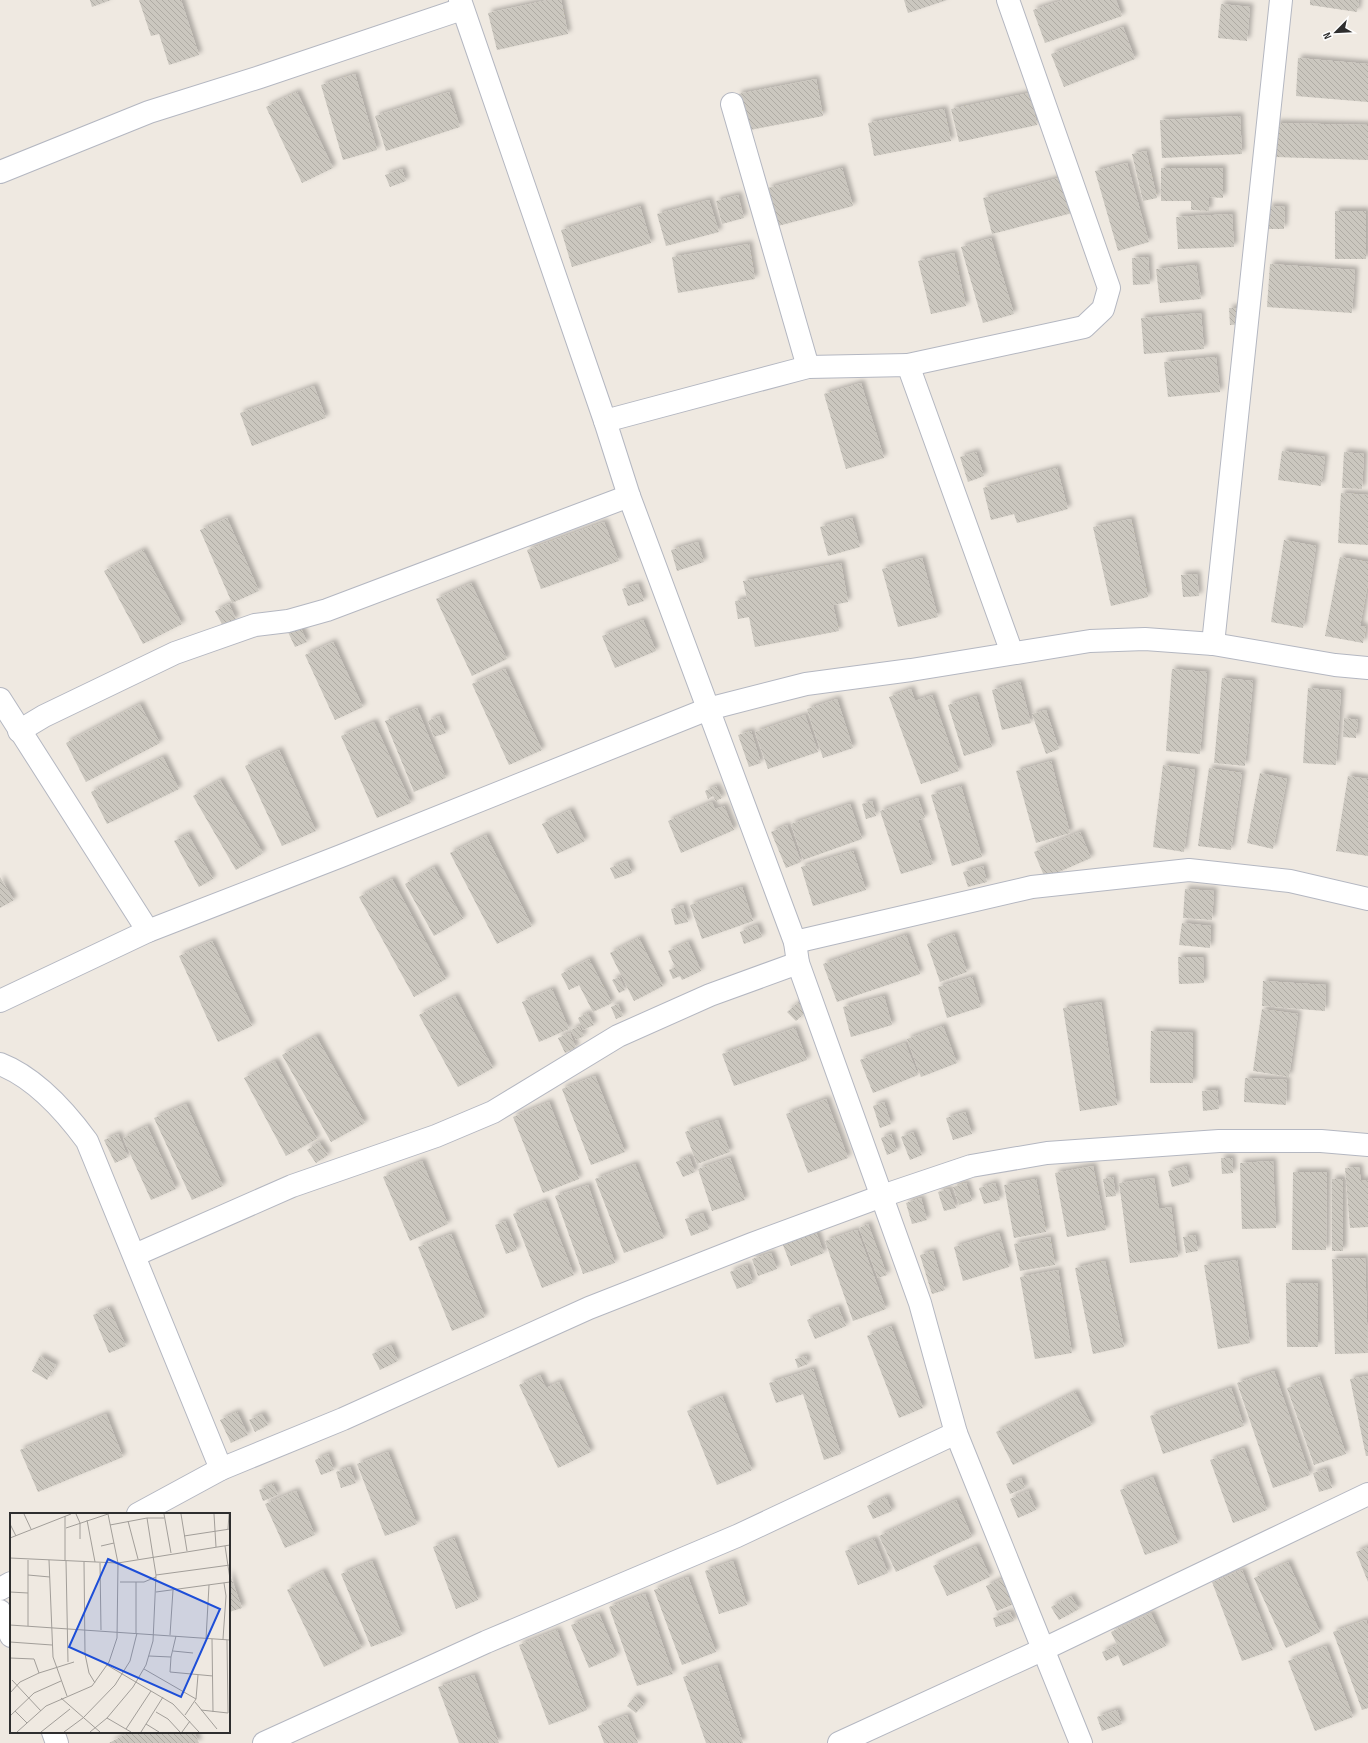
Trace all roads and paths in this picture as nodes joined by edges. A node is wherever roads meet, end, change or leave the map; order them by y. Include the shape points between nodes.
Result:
1 (1008, 0) edge
2 (1281, 0) edge
3 (461, 4) edge
4 (732, 104) dead end
5 (0, 172) edge
6 (908, 365) junction
7 (808, 367) junction
8 (605, 421) junction
9 (629, 496) junction
10 (1214, 644) junction
11 (1012, 653) junction
12 (1368, 668) edge
13 (0, 699) edge
14 (708, 710) junction
15 (19, 731) junction
16 (1368, 898) edge
17 (148, 931) junction
18 (796, 952) junction
19 (0, 1001) edge
20 (0, 1064) edge
21 (1368, 1145) edge
22 (882, 1196) junction
23 (135, 1255) junction
24 (956, 1434) junction
25 (221, 1469) junction
26 (1368, 1494) edge
27 (140, 1513) edge
28 (10, 1584) edge
29 (0, 1589) edge
30 (0, 1611) edge
31 (10, 1634) edge
32 (1044, 1649) junction
33 (53, 1733) edge
34 (57, 1743) edge
35 (264, 1743) edge
36 (839, 1743) edge
37 (1081, 1743) edge

1 - 6 street via 1109,288 1104,309 1084,327
2 - 10 street
3 - 5 street via 260,77 149,112
3 - 8 street
4 - 7 street
6 - 7 street
6 - 11 street
7 - 8 street
8 - 9 street
9 - 14 street
9 - 15 street via 327,610 288,621 255,625 175,653 44,716
10 - 11 street via 1129,639 1090,641
10 - 12 street via 1335,665
11 - 14 street via 806,684
13 - 15 street
14 - 17 street
14 - 18 street
15 - 17 street
16 - 18 street via 1290,881 1190,870 1032,887
17 - 19 street
18 - 22 street
18 - 23 street via 710,995 618,1036 493,1112 436,1136 292,1186
20 - 23 street via 30,1082 47,1096 72,1120 87,1141
21 - 22 street via 1321,1140 1219,1142 1047,1153 971,1166
22 - 24 street via 920,1303
22 - 25 street via 589,1308 343,1419
23 - 25 street
24 - 32 street
24 - 35 street via 737,1536 486,1642
25 - 27 street
26 - 32 street
28 - 29 street
30 - 31 street
32 - 36 street
32 - 37 street
33 - 34 street

